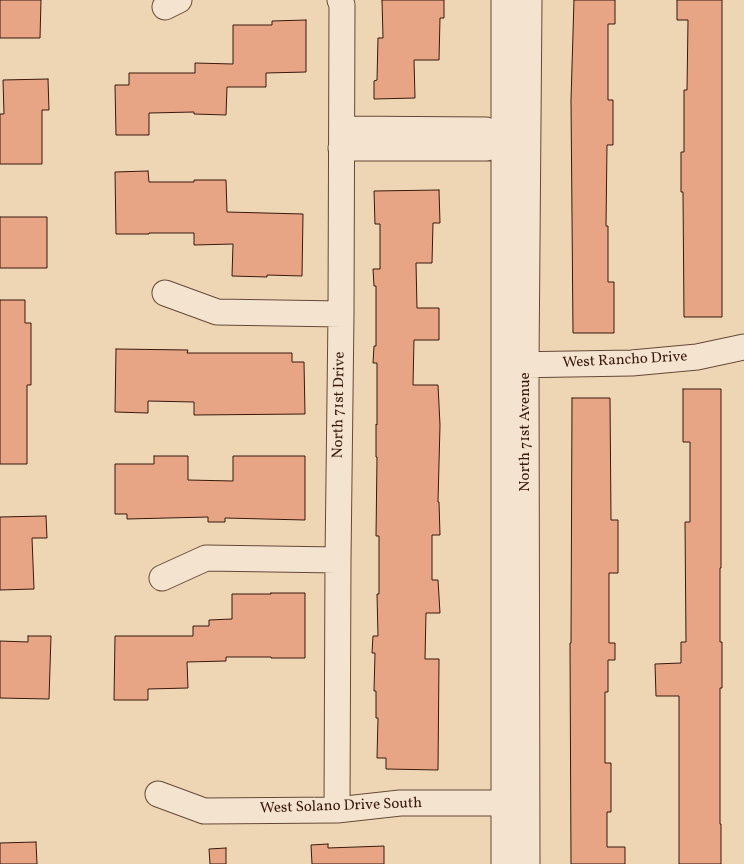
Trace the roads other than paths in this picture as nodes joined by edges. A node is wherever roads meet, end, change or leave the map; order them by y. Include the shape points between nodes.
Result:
1 (340, 0) edge
2 (504, 0) edge
3 (529, 0) edge
4 (342, 138) junction
5 (504, 138) junction
6 (528, 138) junction
7 (165, 294) dead end
8 (341, 314) junction
9 (744, 347) edge
10 (515, 365) junction
11 (338, 560) junction
12 (162, 578) dead end
13 (158, 794) dead end
14 (515, 803) junction
15 (338, 810) junction
16 (504, 864) edge
17 (527, 864) edge

1 - 4 street, North 71st Drive
2 - 5 street, North 71st Avenue
3 - 6 street, North 71st Avenue
4 - 5 street via 436,139 486,130
4 - 8 street, North 71st Drive
5 - 6 street
5 - 10 street, North 71st Avenue
6 - 10 street, North 71st Avenue
7 - 8 street via 217,312
8 - 11 street, North 71st Drive
9 - 10 street, West Rancho Drive via 697,357 632,363
10 - 14 street, North 71st Avenue
11 - 12 street via 206,558
11 - 15 street, North 71st Drive
13 - 15 street, West Solano Drive South via 204,811
14 - 15 street, West Solano Drive South via 400,803
14 - 16 street, North 71st Avenue
14 - 17 street, North 71st Avenue

